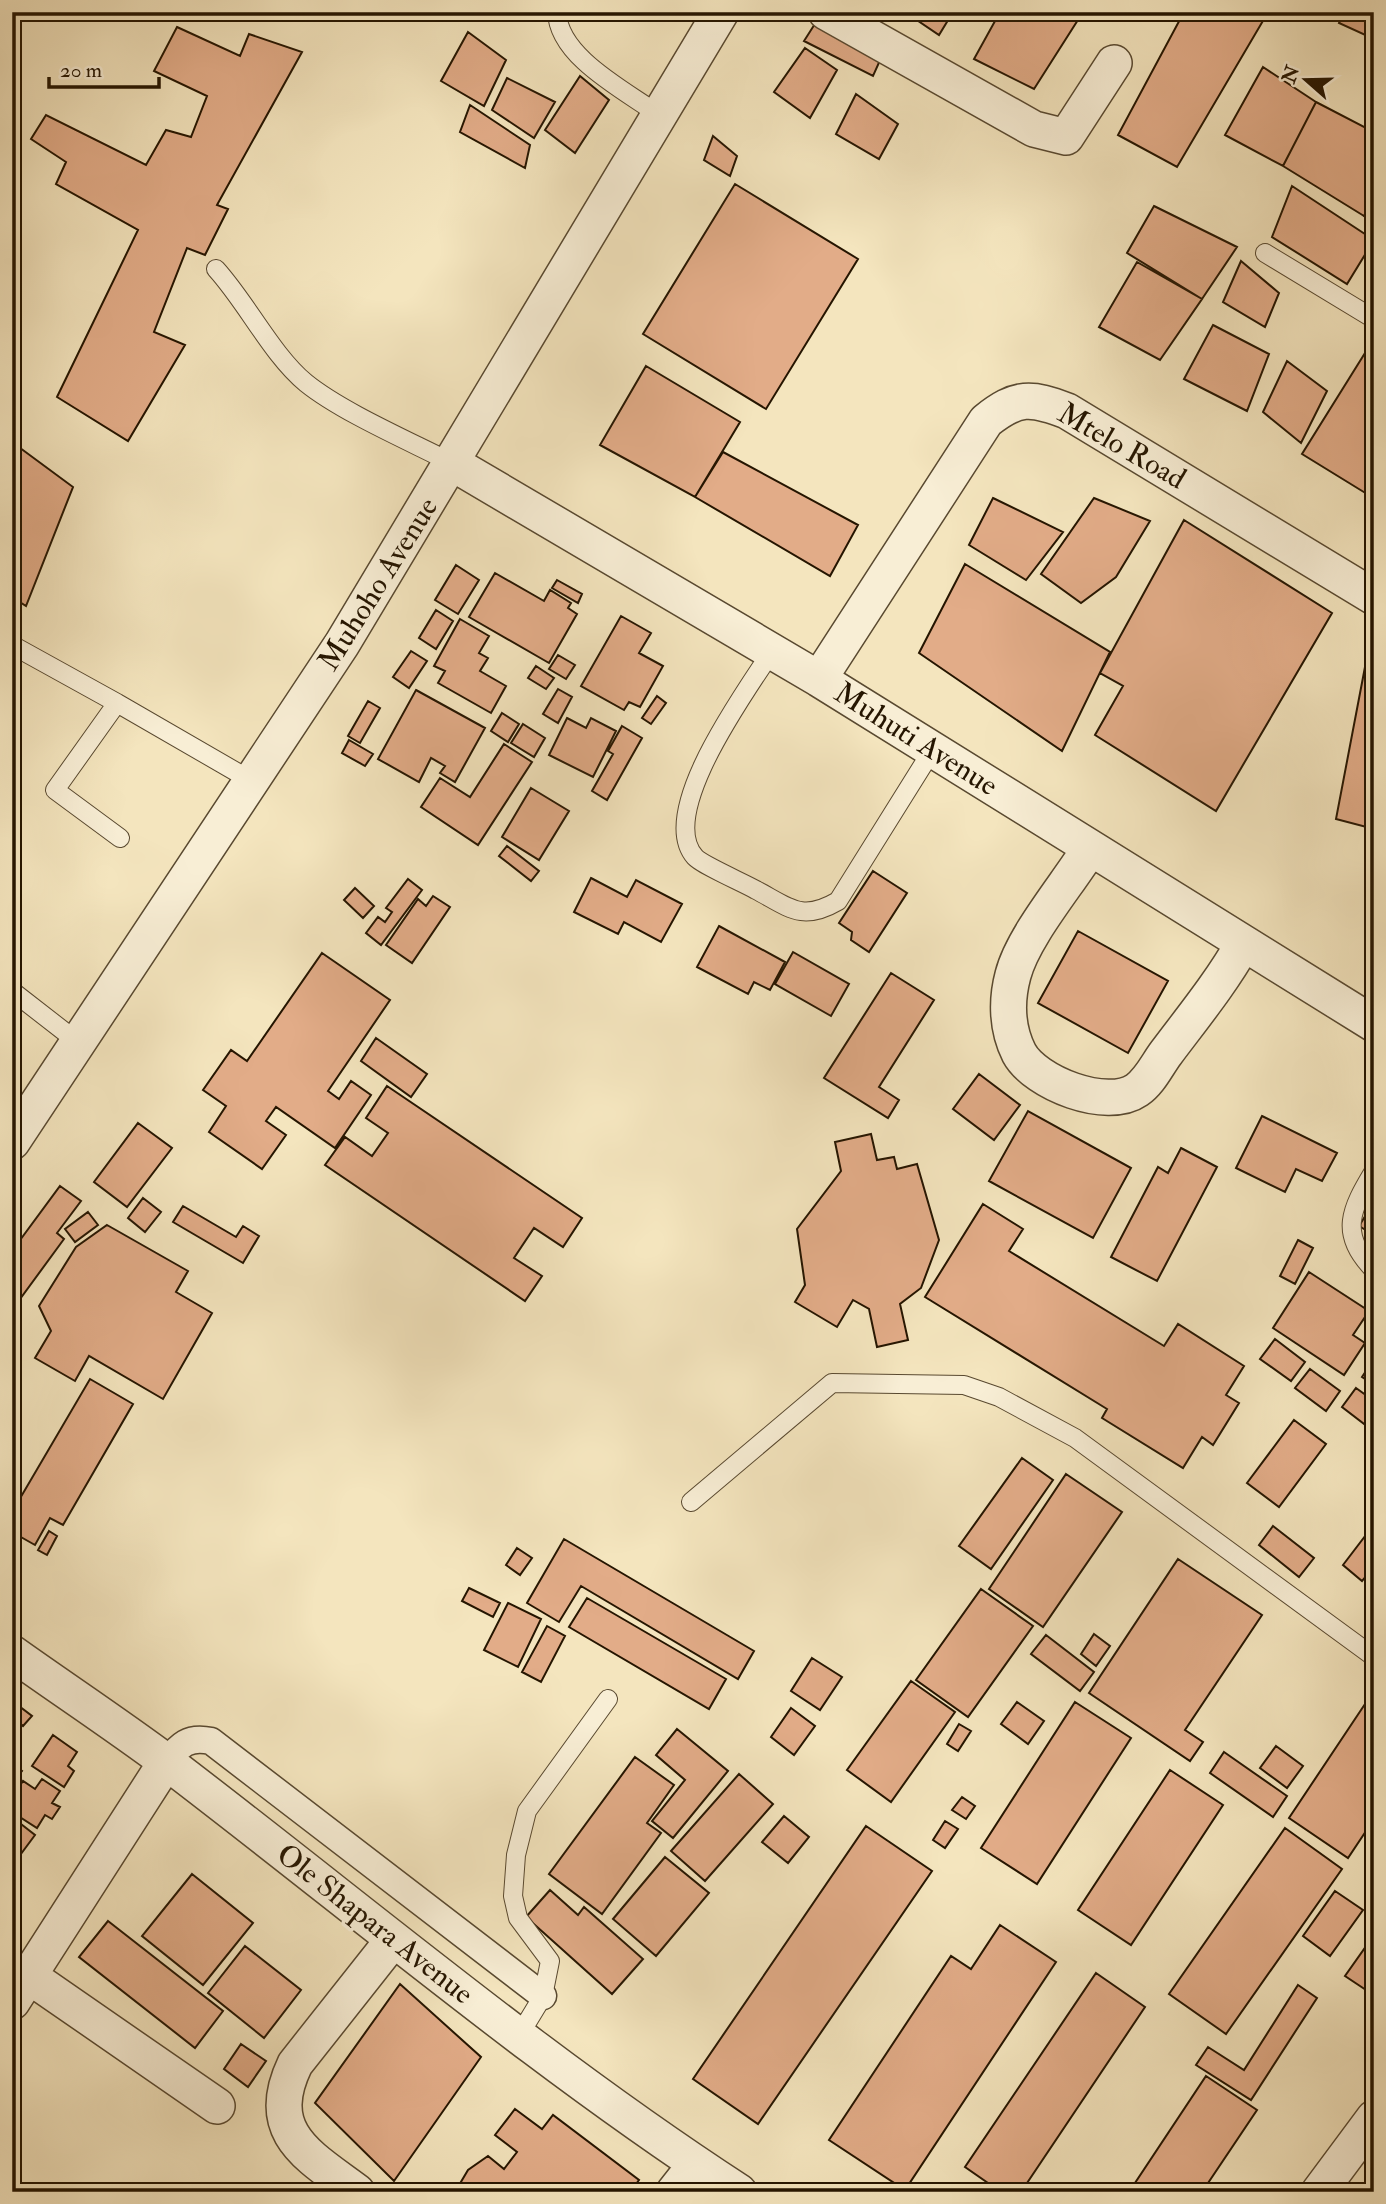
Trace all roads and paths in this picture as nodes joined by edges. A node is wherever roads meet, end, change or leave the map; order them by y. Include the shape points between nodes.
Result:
1 (557, 12) edge
2 (721, 12) edge
3 (826, 12) edge
4 (1114, 63) dead end
5 (659, 115) junction
6 (1265, 253) dead end
7 (216, 269) dead end
8 (1374, 319) edge
9 (452, 463) junction
10 (1374, 597) edge
11 (12, 645) edge
12 (772, 651) junction
13 (819, 679) junction
14 (117, 703) junction
15 (933, 749) junction
16 (252, 781) junction
17 (120, 838) dead end
18 (1090, 848) junction
19 (1243, 944) junction
20 (12, 996) edge
21 (1374, 1024) edge
22 (79, 1043) junction
23 (12, 1142) edge
24 (1374, 1171) edge
25 (1374, 1270) edge
26 (691, 1502) dead end
27 (12, 1653) edge
28 (1374, 1657) edge
29 (608, 1699) dead end
30 (166, 1762) junction
31 (393, 1940) junction
32 (21, 1989) edge
33 (543, 1996) junction
34 (520, 2034) junction
35 (217, 2106) dead end
36 (1374, 2118) edge
37 (696, 2164) junction
38 (357, 2192) edge
39 (674, 2192) edge
40 (739, 2192) edge
41 (1319, 2192) edge

1 - 5 lane via 560,34 580,59
2 - 5 street, Muhoho Avenue
3 - 4 street via 1034,129 1066,137
5 - 9 street, Muhoho Avenue
6 - 8 lane
7 - 9 lane via 306,383
9 - 12 street, Muhuti Avenue
9 - 16 street, Muhoho Avenue
10 - 13 street, Mtelo Road via 1067,411 1026,399 985,421
11 - 14 lane
12 - 13 street, Muhuti Avenue
12 - 15 lane via 710,750 702,771 684,831 695,857 799,913 819,912 838,901
13 - 15 street, Muhuti Avenue
14 - 16 lane
14 - 17 lane via 55,790
15 - 18 street, Muhuti Avenue
16 - 22 street, Muhoho Avenue
18 - 19 street, Muhuti Avenue
18 - 19 street via 1013,974 1010,1029 1021,1056 1048,1078 1091,1096 1114,1098 1136,1091 1225,975
19 - 21 street, Muhuti Avenue
20 - 22 lane via 16,994
22 - 23 street, Muhoho Avenue
24 - 25 lane via 1355,1204 1352,1221 1356,1249
26 - 28 lane via 832,1383 964,1385 999,1397 1075,1438
27 - 30 street, Ole Shapara Avenue
29 - 33 lane via 527,1811 516,1855 513,1896 518,1918 550,1961
30 - 31 street, Ole Shapara Avenue
30 - 32 street
30 - 33 street via 182,1743 196,1737 211,1741
31 - 34 street, Ole Shapara Avenue
31 - 38 street via 286,2081 286,2128 299,2149
32 - 35 street
33 - 34 lane
34 - 37 street, Ole Shapara Avenue
36 - 41 street
37 - 39 street
37 - 40 street, Ole Shapara Avenue

